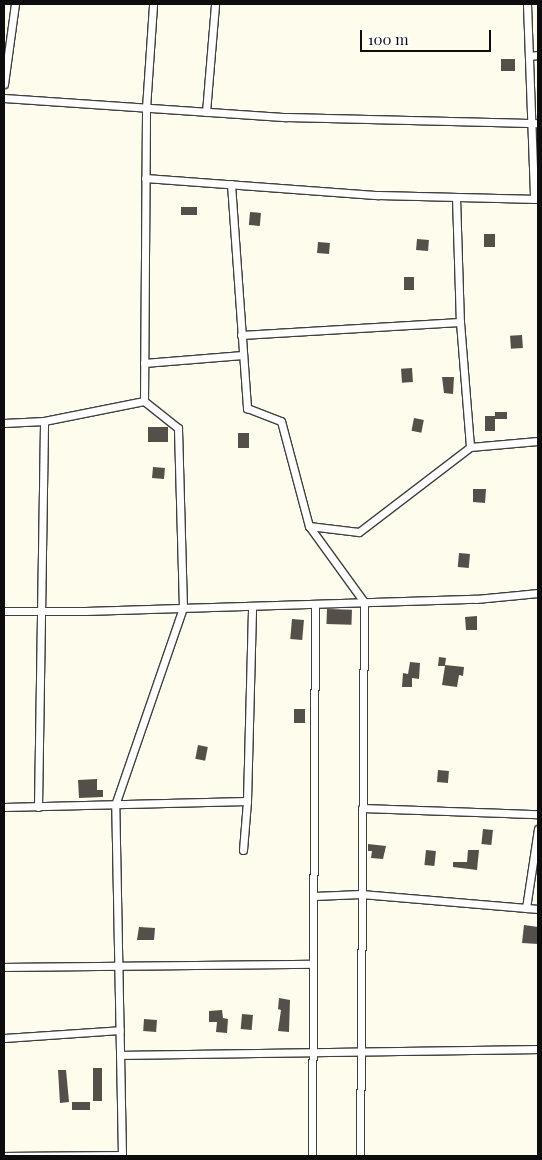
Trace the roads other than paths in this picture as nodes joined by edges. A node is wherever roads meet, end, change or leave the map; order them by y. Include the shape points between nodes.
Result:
1 (15, 4) edge
2 (153, 4) edge
3 (215, 4) edge
4 (527, 4) edge
5 (538, 55) edge
6 (529, 56) junction
7 (4, 84) edge
8 (4, 98) edge
9 (146, 108) junction
10 (206, 112) junction
11 (535, 123) edge
12 (145, 178) junction
13 (231, 184) junction
14 (456, 197) junction
15 (536, 199) edge
16 (460, 322) junction
17 (241, 334) junction
18 (243, 355) junction
19 (144, 362) junction
20 (144, 401) junction
21 (44, 421) junction
22 (4, 423) edge
23 (538, 441) edge
24 (470, 447) junction
25 (309, 526) junction
26 (538, 593) edge
27 (364, 602) junction
28 (315, 604) junction
29 (252, 606) junction
30 (183, 608) junction
31 (4, 611) edge
32 (41, 611) junction
33 (247, 801) junction
34 (115, 805) junction
35 (4, 807) edge
36 (38, 807) junction
37 (362, 808) junction
38 (538, 814) edge
39 (538, 829) edge
40 (243, 850) dead end
41 (361, 894) junction
42 (314, 896) junction
43 (526, 908) junction
44 (538, 909) edge
45 (313, 964) junction
46 (118, 966) junction
47 (4, 967) edge
48 (120, 1030) junction
49 (4, 1038) edge
50 (538, 1049) edge
51 (360, 1052) junction
52 (313, 1053) junction
53 (120, 1055) junction
54 (4, 1156) edge
55 (122, 1156) edge
56 (312, 1156) edge
57 (360, 1156) edge

1 - 7 street
2 - 9 street
3 - 10 street
4 - 6 street
5 - 6 street
6 - 11 street
8 - 9 street
9 - 10 street
9 - 12 street
10 - 11 street
11 - 15 street
12 - 13 street
12 - 19 street
13 - 14 street via 378,195
13 - 17 street
14 - 15 street
14 - 16 street
16 - 17 street
16 - 24 street
17 - 18 street
18 - 19 street
18 - 25 street via 246,408 281,421
19 - 20 street
20 - 21 street
20 - 30 street via 178,428
21 - 22 street
21 - 32 street
23 - 24 street
24 - 25 street via 359,532
25 - 27 street
26 - 27 street via 476,599
27 - 28 street
27 - 37 street
28 - 29 street
28 - 42 street
29 - 30 street
29 - 33 street
30 - 32 street
30 - 34 street
31 - 32 street
32 - 36 street
33 - 34 street
33 - 40 street
34 - 36 street
34 - 46 street
35 - 36 street
37 - 38 street
37 - 41 street
39 - 43 street
41 - 42 street
41 - 43 street
41 - 51 street
42 - 45 street
43 - 44 street
45 - 46 street
45 - 52 street
46 - 47 street
46 - 48 street
48 - 49 street
48 - 53 street
50 - 51 street
51 - 52 street
51 - 57 street
52 - 53 street
52 - 56 street
53 - 55 street
54 - 55 street

